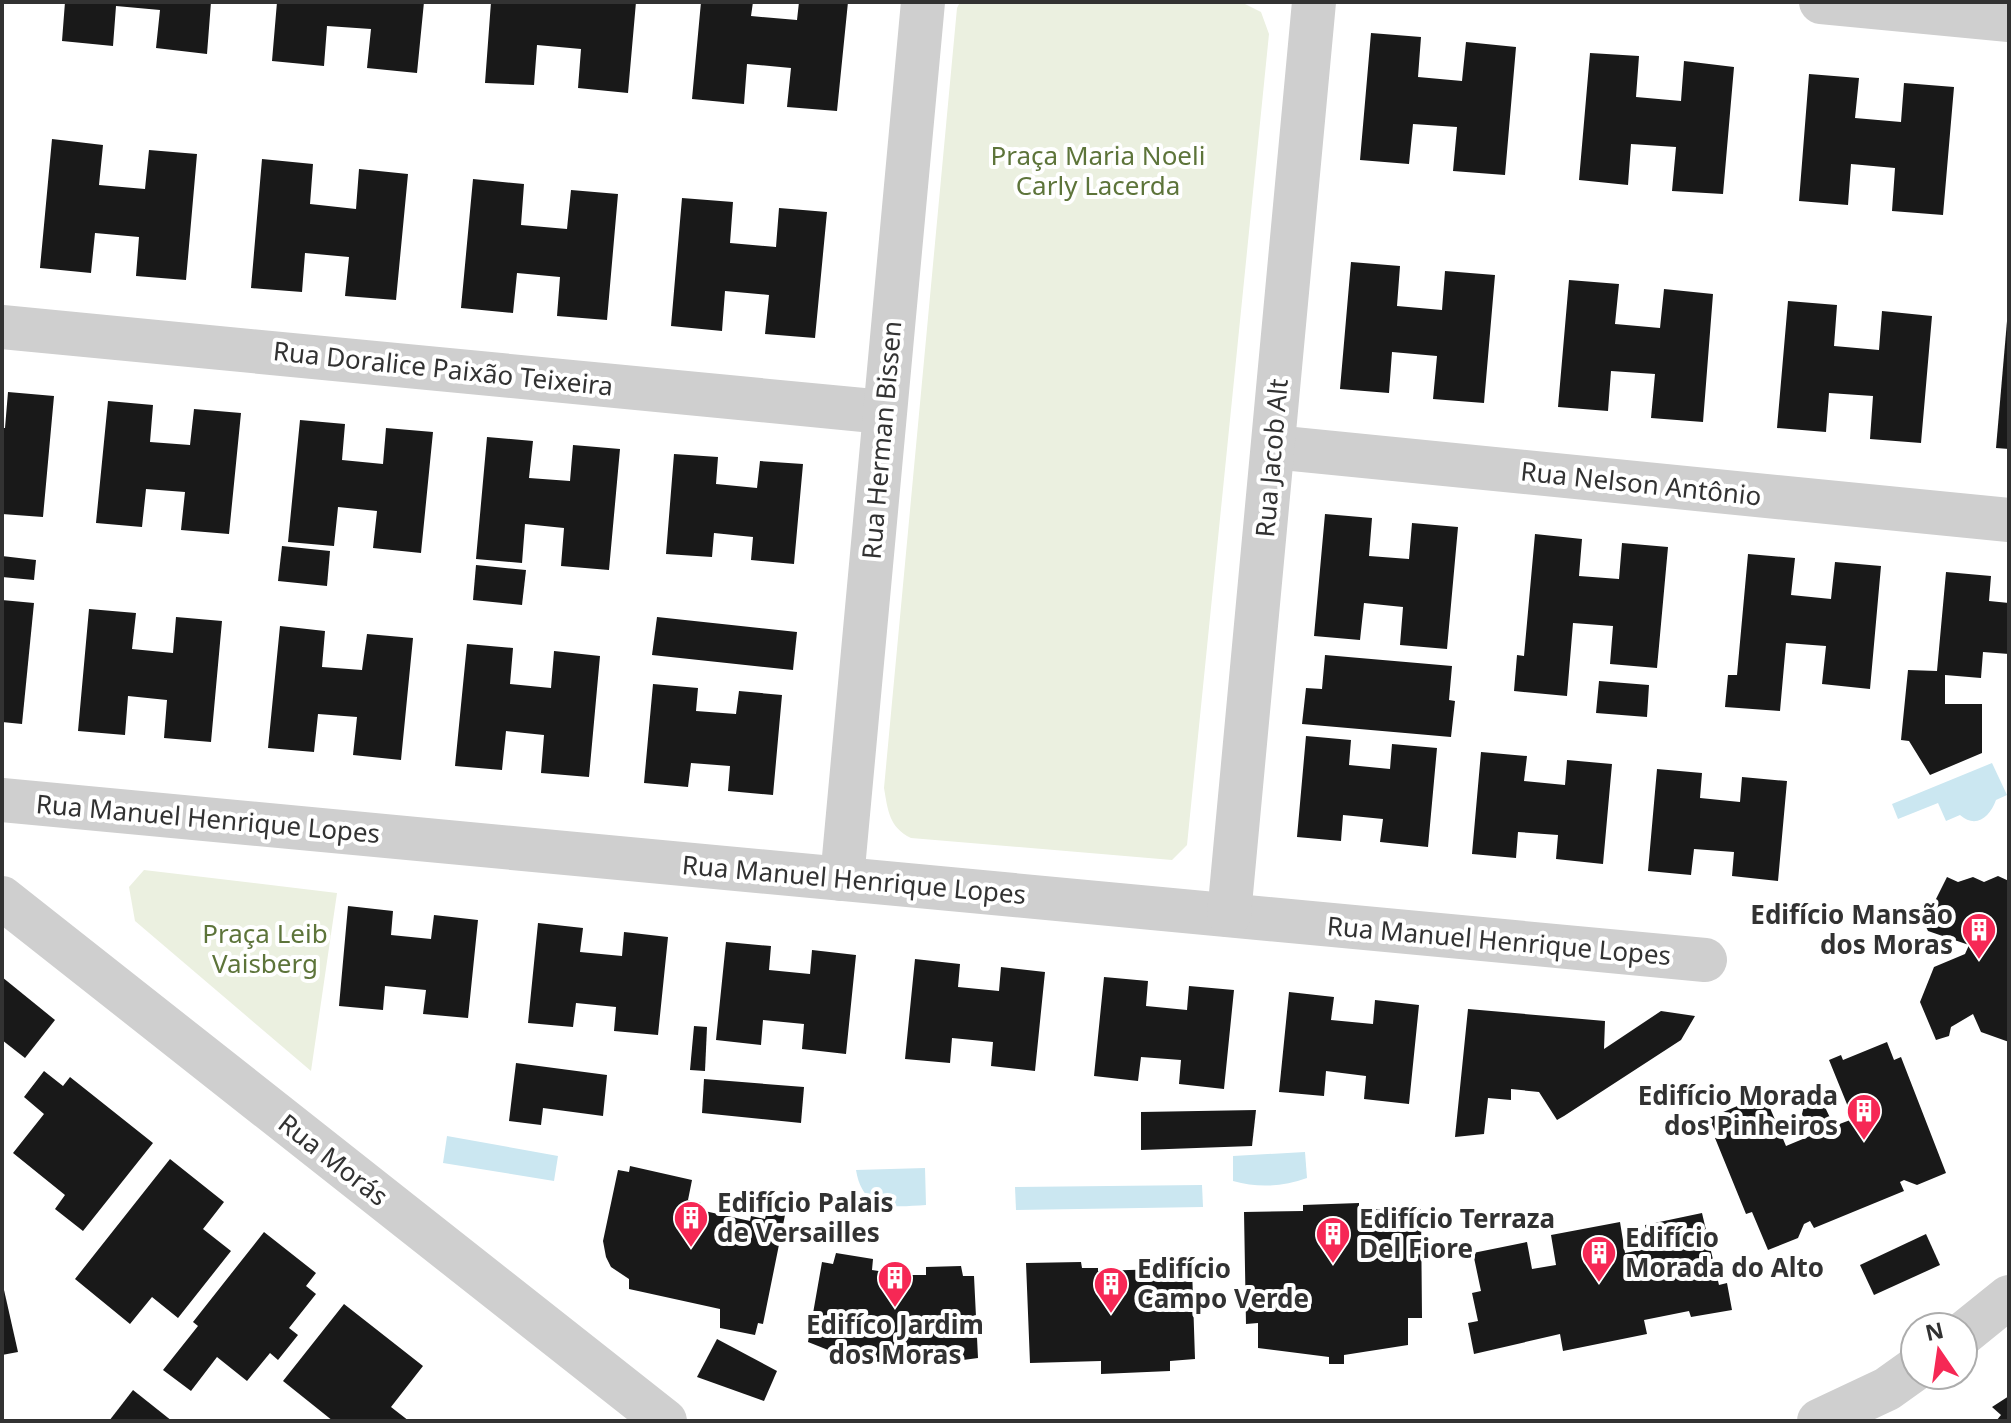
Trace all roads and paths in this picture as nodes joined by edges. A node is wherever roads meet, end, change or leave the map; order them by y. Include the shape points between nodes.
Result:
1 (923, 2) edge
2 (1314, 2) edge
3 (1821, 2) edge
4 (2009, 20) edge
5 (2, 327) edge
6 (884, 412) junction
7 (1273, 447) junction
8 (2009, 520) edge
9 (2, 800) edge
10 (842, 879) junction
11 (2, 898) edge
12 (1229, 915) junction
13 (1705, 960) dead end
14 (2009, 1297) edge
15 (1979, 1321) edge
16 (1899, 1380) edge
17 (665, 1421) edge
18 (1819, 1421) edge

1 - 6 street, Rua Herman Bissen
2 - 7 street, Rua Jacob Alt
3 - 4 street
5 - 6 street, Rua Doralice Paixão Teixeira
6 - 10 street, Rua Herman Bissen
7 - 8 street, Rua Nelson Antônio
7 - 12 street, Rua Jacob Alt
9 - 10 street, Rua Manuel Henrique Lopes
10 - 12 street, Rua Manuel Henrique Lopes
11 - 17 street, Rua Morás
12 - 13 street, Rua Manuel Henrique Lopes
14 - 15 street
16 - 18 street

